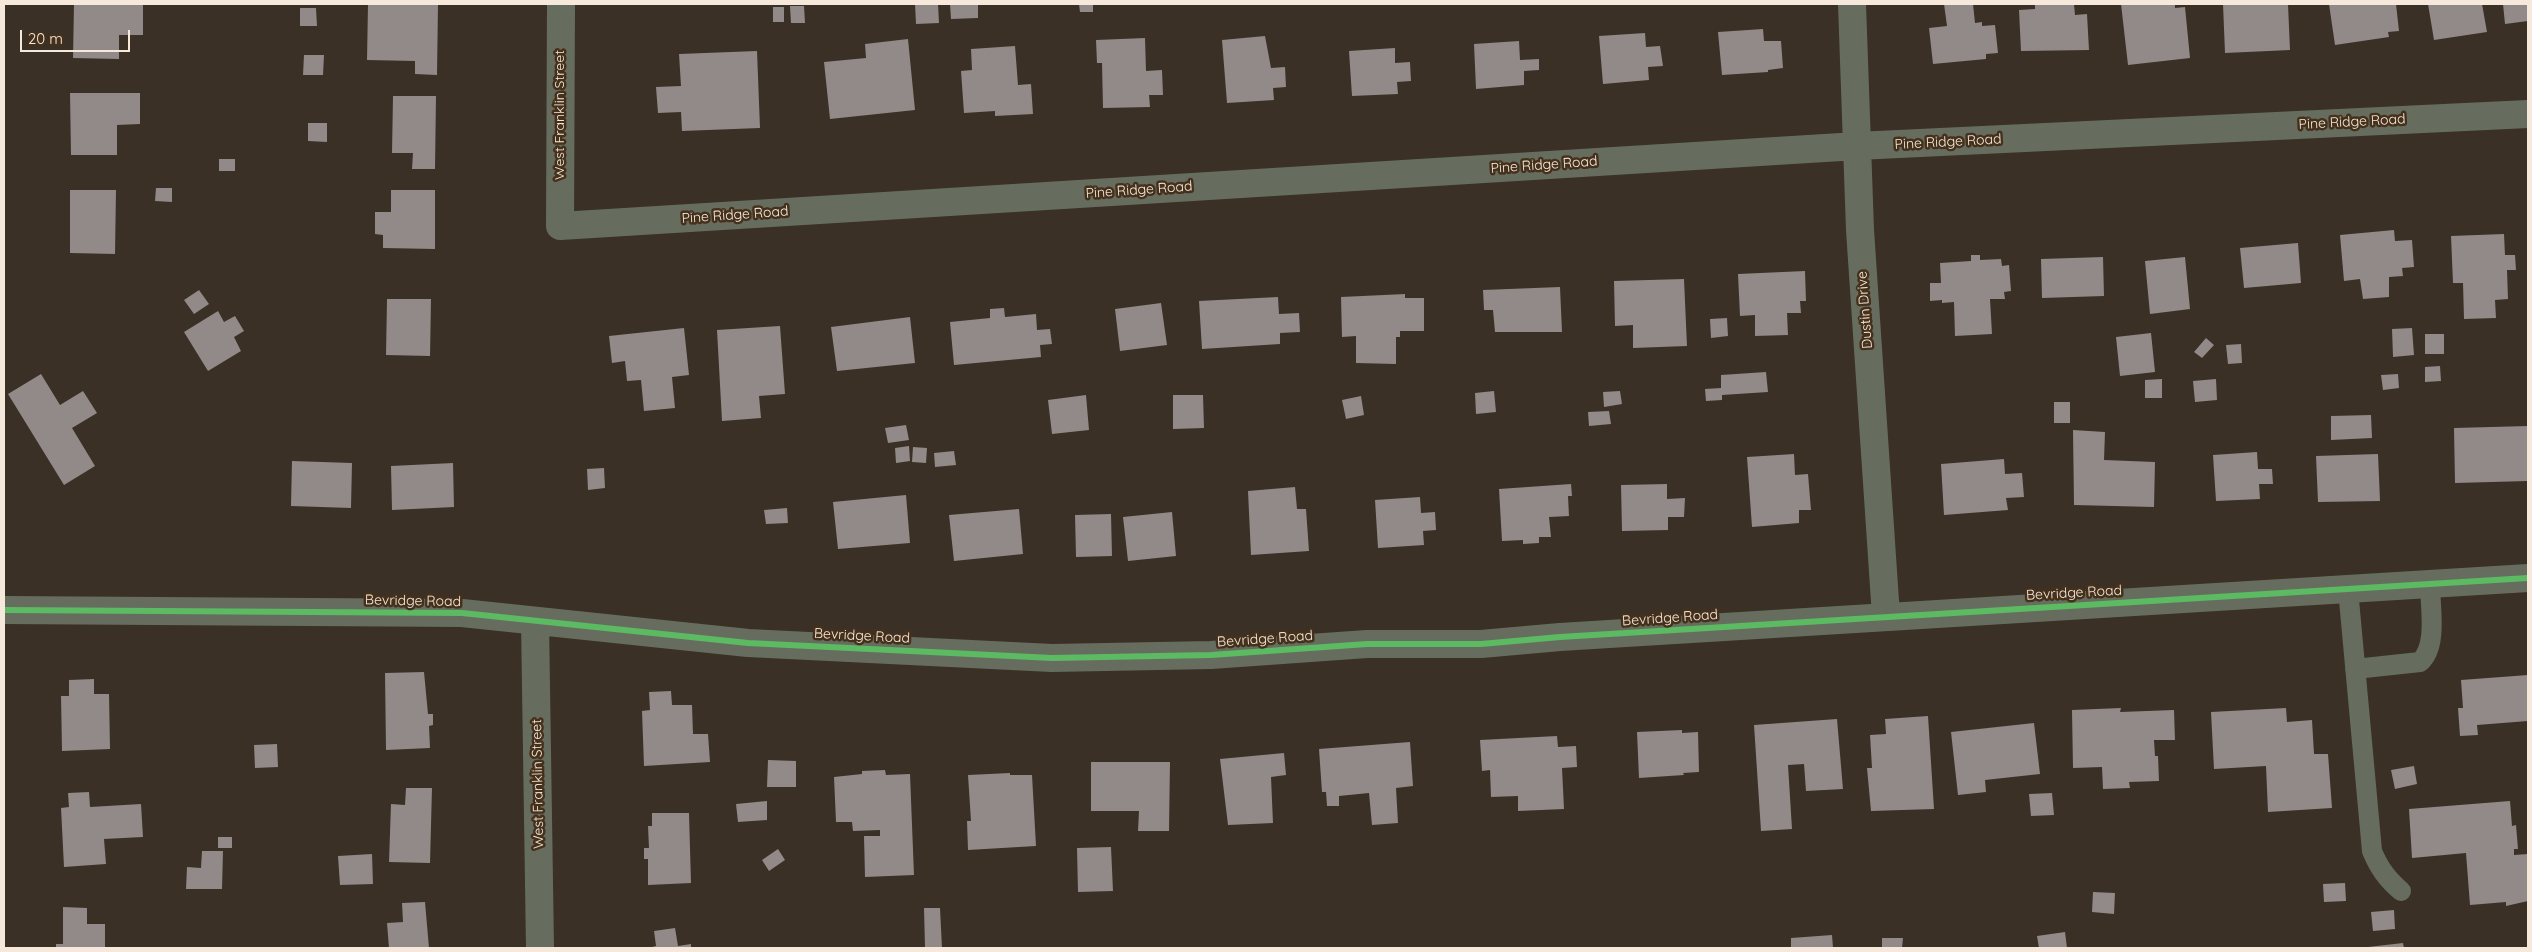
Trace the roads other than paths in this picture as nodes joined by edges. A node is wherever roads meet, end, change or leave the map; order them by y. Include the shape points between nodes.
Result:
1 (561, 4) edge
2 (1852, 4) edge
3 (2528, 114) edge
4 (1857, 146) junction
5 (560, 226) joint
6 (2528, 578) edge
7 (2430, 584) junction
8 (2348, 589) junction
9 (4, 610) edge
10 (1886, 616) junction
11 (535, 621) junction
12 (2355, 669) junction
13 (2401, 891) dead end
14 (540, 948) edge

1 - 5 street, West Franklin Street
2 - 4 street, Dustin Drive
3 - 4 street, Pine Ridge Road
4 - 5 street, Pine Ridge Road
4 - 10 street, Dustin Drive
6 - 7 street, Bevridge Road
7 - 8 street, Bevridge Road
7 - 12 lane via 2431,637 2426,656 2420,662
8 - 10 street, Bevridge Road
8 - 12 lane
9 - 11 street, Bevridge Road via 462,613
10 - 11 street, Bevridge Road via 1481,644 1368,644 1211,655 1052,658 748,643
11 - 14 street, West Franklin Street
12 - 13 lane via 2372,851 2388,880

